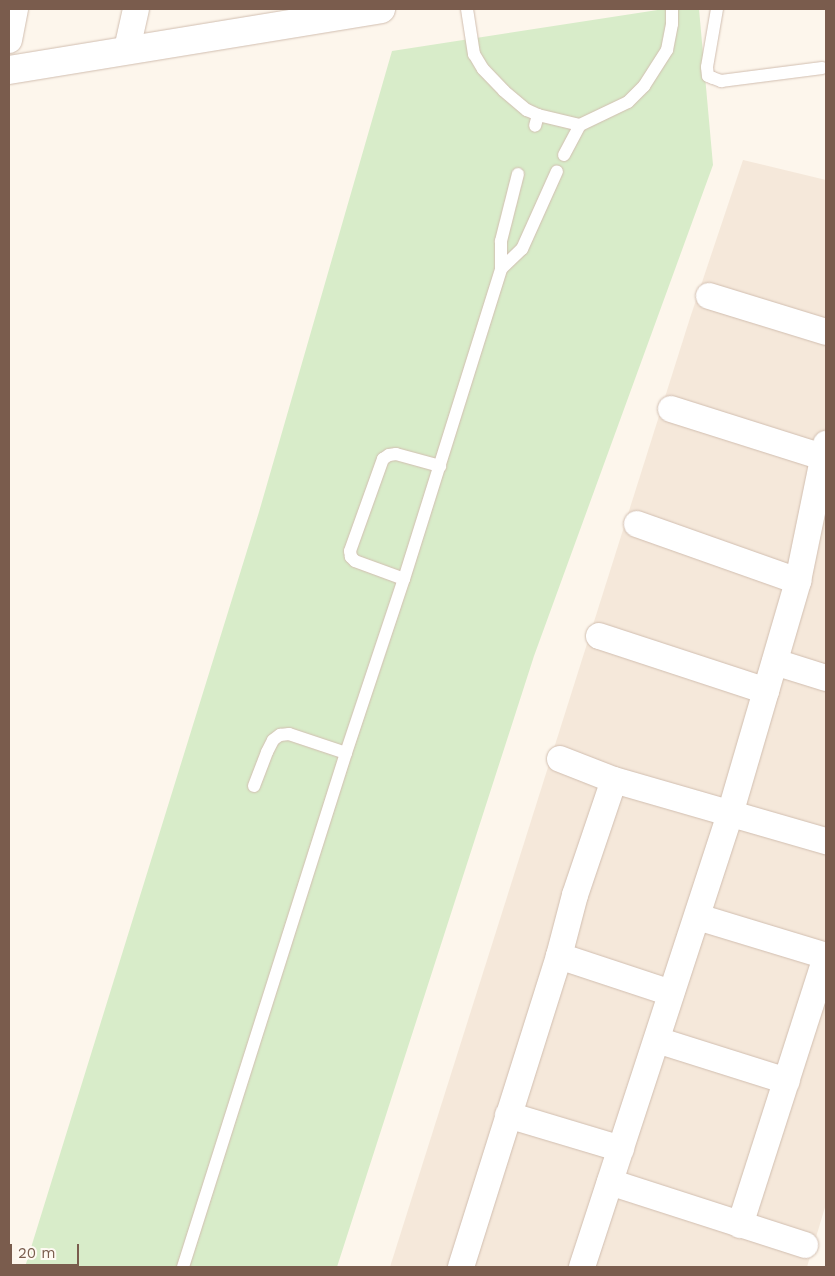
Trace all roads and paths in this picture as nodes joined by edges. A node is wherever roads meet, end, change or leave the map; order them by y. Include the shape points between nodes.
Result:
1 (15, 9) edge
2 (136, 9) edge
3 (381, 9) edge
4 (467, 9) edge
5 (672, 9) edge
6 (717, 9) edge
7 (9, 40) edge
8 (127, 49) junction
9 (822, 68) dead end
10 (9, 70) edge
11 (580, 126) junction
12 (564, 155) dead end
13 (556, 171) dead end
14 (518, 174) dead end
15 (501, 269) junction
16 (709, 296) dead end
17 (826, 332) edge
18 (671, 409) dead end
19 (824, 451) edge
20 (440, 466) junction
21 (636, 524) dead end
22 (404, 579) junction
23 (798, 580) junction
24 (599, 636) dead end
25 (775, 662) junction
26 (826, 678) edge
27 (766, 691) junction
28 (346, 753) junction
29 (560, 759) dead end
30 (614, 780) junction
31 (254, 786) dead end
32 (730, 814) junction
33 (826, 841) edge
34 (698, 917) junction
35 (559, 956) junction
36 (826, 957) edge
37 (671, 993) junction
38 (657, 1040) junction
39 (787, 1081) junction
40 (508, 1115) junction
41 (621, 1149) junction
42 (610, 1182) junction
43 (740, 1225) junction
44 (805, 1245) dead end
45 (184, 1267) edge
46 (463, 1267) edge
47 (582, 1267) edge

1 - 7 street
2 - 8 street
3 - 8 street
4 - 11 lane via 474,54 504,91 537,121
5 - 11 lane via 667,50 644,86 628,102
6 - 9 lane via 708,76 721,81
8 - 10 street
11 - 12 lane
13 - 15 lane via 522,248
14 - 15 lane via 501,241
15 - 20 lane
16 - 17 street
18 - 19 street
19 - 23 street
20 - 22 lane
20 - 22 lane via 396,454 388,454 382,459 350,551 354,561
21 - 23 street
22 - 28 lane
23 - 25 street
24 - 27 street
25 - 26 street
25 - 27 street
27 - 32 street
28 - 31 lane via 289,734 280,735 273,740
28 - 45 lane
29 - 30 street
30 - 32 street
30 - 35 street via 575,895
32 - 33 street
32 - 34 street
34 - 36 street
34 - 37 street
35 - 37 street
35 - 40 street
36 - 39 street
37 - 38 street
38 - 39 street
38 - 41 street
39 - 43 street
40 - 41 street
40 - 46 street
41 - 42 street
42 - 43 street
42 - 47 street
43 - 44 street

